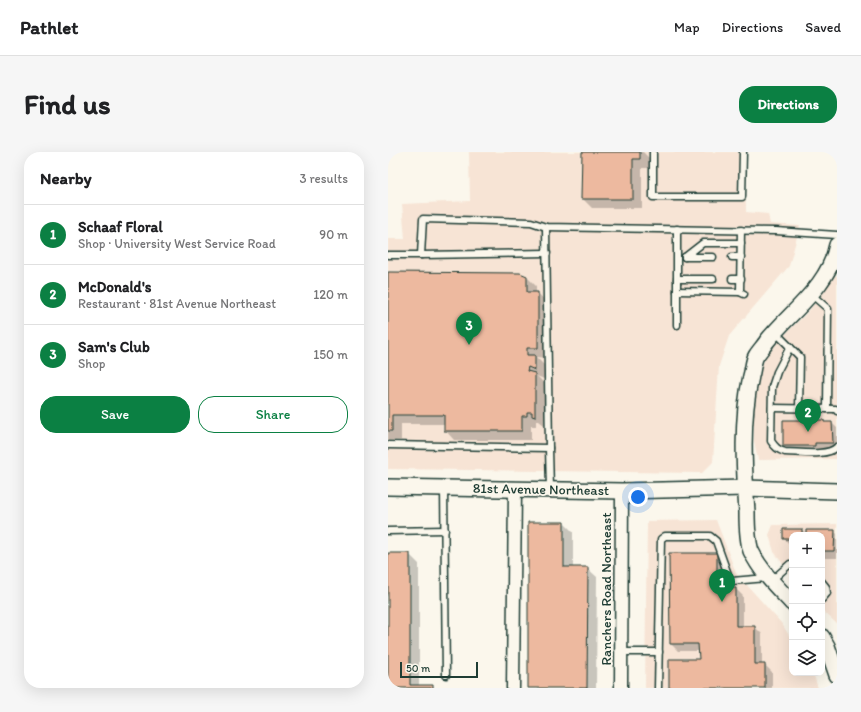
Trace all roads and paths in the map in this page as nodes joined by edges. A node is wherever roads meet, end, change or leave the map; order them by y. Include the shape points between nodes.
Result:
1 (653, 152) edge
2 (743, 152) edge
3 (546, 227) junction
4 (677, 229) junction
5 (742, 230) junction
6 (837, 235) edge
7 (741, 243) junction
8 (837, 245) edge
9 (547, 253) junction
10 (388, 255) edge
11 (421, 255) junction
12 (677, 257) junction
13 (685, 257) junction
14 (713, 257) dead end
15 (732, 257) dead end
16 (741, 257) junction
17 (677, 279) junction
18 (713, 279) dead end
19 (732, 279) dead end
20 (740, 279) junction
21 (677, 291) junction
22 (812, 294) junction
23 (677, 325) dead end
24 (775, 332) junction
25 (790, 347) junction
26 (772, 408) junction
27 (799, 408) junction
28 (827, 409) junction
29 (837, 411) edge
30 (388, 444) edge
31 (837, 447) edge
32 (549, 448) junction
33 (388, 487) edge
34 (444, 488) junction
35 (745, 488) junction
36 (515, 489) junction
37 (550, 490) junction
38 (622, 491) junction
39 (837, 491) edge
40 (445, 530) junction
41 (388, 531) edge
42 (789, 565) edge
43 (770, 580) junction
44 (825, 586) edge
45 (825, 595) edge
46 (789, 599) edge
47 (824, 640) edge
48 (621, 652) junction
49 (659, 652) junction
50 (446, 675) dead end
51 (837, 675) edge
52 (513, 688) edge
53 (621, 688) edge
54 (658, 688) edge

1 - 2 lane via 653,197 742,197
3 - 4 lane
3 - 9 lane
3 - 11 lane via 531,222 423,219
4 - 5 lane
4 - 12 lane
5 - 6 lane
5 - 7 lane
7 - 13 lane via 703,243
7 - 16 lane
8 - 22 street via 831,264
9 - 11 lane
9 - 32 lane
10 - 11 lane
12 - 13 lane
12 - 17 lane
13 - 14 lane
15 - 16 lane
16 - 20 lane
17 - 18 lane
17 - 21 lane
19 - 20 lane
20 - 21 lane via 742,293
21 - 23 lane
22 - 24 street
22 - 28 lane via 828,309
24 - 25 lane
24 - 35 street via 756,356 750,383 744,418
25 - 26 lane via 772,387
25 - 27 lane via 800,357
26 - 27 lane
26 - 31 lane via 771,441 780,451 826,453
27 - 28 lane
28 - 29 lane
30 - 32 lane
32 - 37 lane
33 - 34 street, 81st Avenue Northeast
34 - 36 street, 81st Avenue Northeast
34 - 40 lane
35 - 38 street, 81st Avenue Northeast
35 - 39 street, 81st Avenue Northeast
35 - 43 street via 751,549
36 - 37 street, 81st Avenue Northeast
36 - 52 street
37 - 38 street, 81st Avenue Northeast
38 - 48 street, Ranchers Road Northeast
40 - 41 lane
40 - 50 lane
42 - 43 lane
43 - 46 street
43 - 49 lane via 730,580 716,541 710,536 664,536 661,539
44 - 45 lane
47 - 51 street
48 - 49 lane
48 - 53 street, Ranchers Road Northeast
49 - 54 lane

